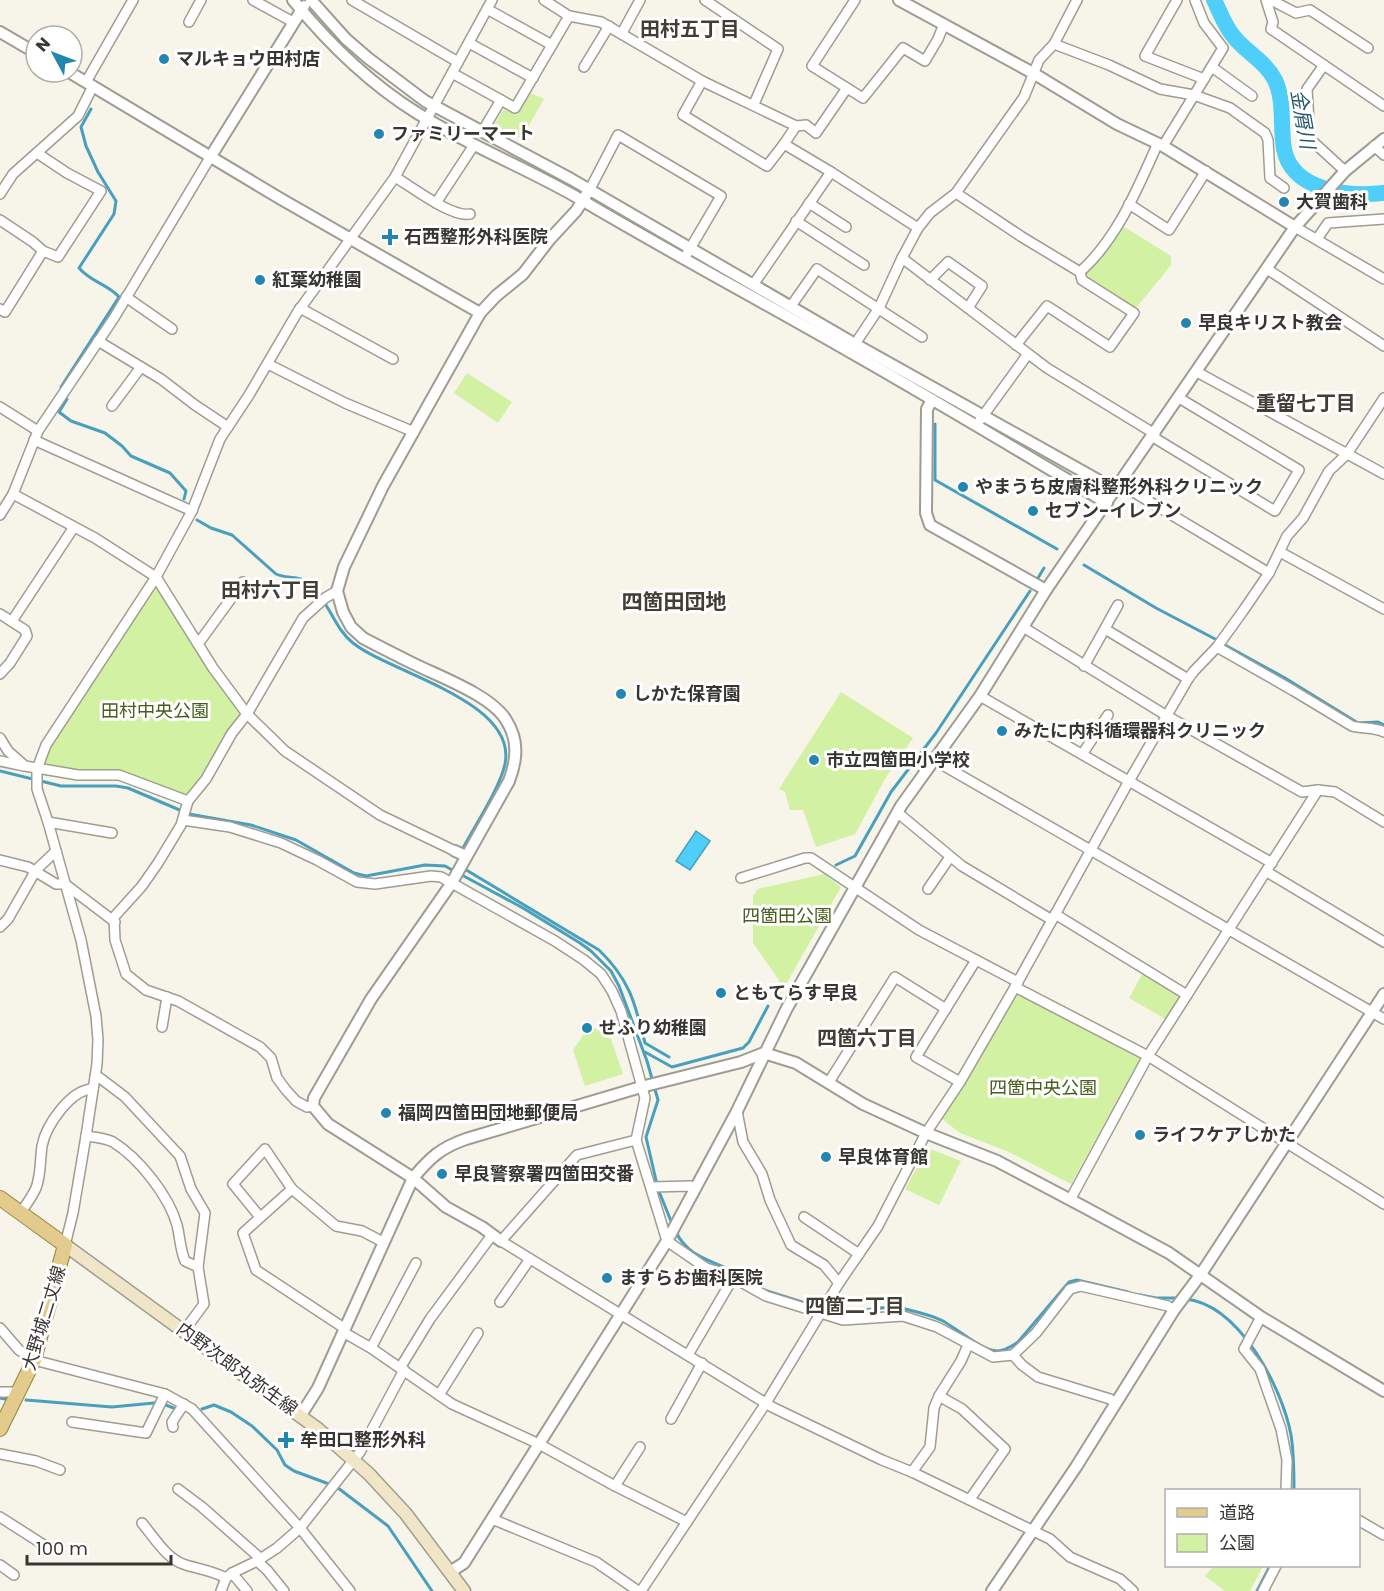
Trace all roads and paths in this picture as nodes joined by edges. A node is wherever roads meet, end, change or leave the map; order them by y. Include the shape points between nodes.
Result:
1 (133, 0) edge
2 (201, 0) edge
3 (253, 0) edge
4 (293, 0) edge
5 (309, 0) edge
6 (352, 0) edge
7 (492, 0) edge
8 (544, 0) edge
9 (640, 0) edge
10 (705, 0) edge
11 (855, 0) edge
12 (899, 0) edge
13 (1077, 0) edge
14 (1177, 0) edge
15 (1195, 0) edge
16 (1266, 0) edge
17 (487, 9) junction
18 (301, 10) junction
19 (569, 16) junction
20 (189, 22) dead end
21 (293, 22) junction
22 (944, 24) junction
23 (609, 26) junction
24 (0, 32) edge
25 (622, 33) junction
26 (469, 43) junction
27 (1054, 44) junction
28 (552, 45) junction
29 (24, 46) edge
30 (1368, 48) dead end
31 (458, 62) junction
32 (1324, 65) junction
33 (584, 67) dead end
34 (1212, 67) junction
35 (452, 73) junction
36 (1033, 73) junction
37 (533, 78) junction
38 (1204, 79) junction
39 (84, 81) edge
40 (702, 81) junction
41 (89, 84) junction
42 (846, 88) junction
43 (1194, 95) junction
44 (1252, 96) dead end
45 (501, 100) junction
46 (754, 104) junction
47 (1384, 106) edge
48 (435, 107) junction
49 (428, 120) junction
50 (796, 126) junction
51 (482, 132) junction
52 (1384, 139) edge
53 (784, 144) junction
54 (1160, 144) junction
55 (474, 145) junction
56 (1374, 146) junction
57 (37, 153) junction
58 (1384, 155) edge
59 (211, 156) junction
60 (1206, 171) junction
61 (1345, 171) junction
62 (831, 172) junction
63 (395, 177) junction
64 (1284, 188) dead end
65 (590, 189) junction
66 (956, 193) junction
67 (0, 194) edge
68 (584, 201) junction
69 (436, 203) junction
70 (809, 203) junction
71 (1129, 204) junction
72 (470, 214) dead end
73 (1384, 219) edge
74 (0, 220) edge
75 (796, 221) junction
76 (1295, 226) junction
77 (846, 227) dead end
78 (918, 228) junction
79 (351, 238) junction
80 (1317, 240) junction
81 (691, 248) junction
82 (43, 251) junction
83 (902, 258) junction
84 (684, 259) junction
85 (864, 265) dead end
86 (1267, 269) junction
87 (1080, 272) junction
88 (1384, 279) edge
89 (930, 280) junction
90 (753, 285) junction
91 (126, 297) junction
92 (792, 306) junction
93 (300, 308) junction
94 (879, 308) junction
95 (968, 308) junction
96 (0, 309) edge
97 (480, 313) junction
98 (172, 329) dead end
99 (922, 337) dead end
100 (98, 341) junction
101 (1016, 345) junction
102 (1384, 346) edge
103 (853, 348) junction
104 (1028, 354) junction
105 (393, 359) dead end
106 (267, 364) junction
107 (141, 367) junction
108 (1197, 372) junction
109 (1179, 398) junction
110 (1384, 398) edge
111 (932, 400) junction
112 (112, 406) dead end
113 (0, 407) edge
114 (980, 420) junction
115 (228, 427) junction
116 (414, 432) junction
117 (1154, 435) junction
118 (36, 436) junction
119 (1347, 454) junction
120 (1384, 474) edge
121 (1118, 487) junction
122 (13, 494) junction
123 (1107, 503) junction
124 (192, 510) junction
125 (0, 515) edge
126 (74, 527) junction
127 (1280, 552) junction
128 (1269, 573) junction
129 (156, 577) junction
130 (243, 582) dead end
131 (1046, 590) junction
132 (337, 591) junction
133 (1118, 605) dead end
134 (1384, 609) edge
135 (0, 614) edge
136 (12, 621) junction
137 (1023, 627) junction
138 (1105, 629) junction
139 (198, 644) junction
140 (1217, 647) junction
141 (1084, 666) junction
142 (0, 674) edge
143 (1188, 679) junction
144 (980, 696) junction
145 (247, 714) junction
146 (1108, 715) dead end
147 (1167, 716) junction
148 (1384, 732) edge
149 (0, 738) edge
150 (1083, 753) junction
151 (934, 760) junction
152 (0, 761) edge
153 (25, 766) junction
154 (37, 769) junction
155 (1129, 781) junction
156 (1318, 790) junction
157 (188, 803) junction
158 (898, 813) junction
159 (183, 819) junction
160 (48, 822) junction
161 (1384, 822) edge
162 (112, 833) dead end
163 (1091, 849) junction
164 (56, 851) junction
165 (455, 851) joint
166 (950, 857) junction
167 (0, 860) edge
168 (464, 860) junction
169 (1269, 868) junction
170 (36, 870) junction
171 (741, 878) dead end
172 (453, 881) junction
173 (65, 884) junction
174 (856, 888) junction
175 (928, 889) dead end
176 (1054, 917) junction
177 (115, 922) junction
178 (0, 927) edge
179 (1228, 930) junction
180 (1384, 942) edge
181 (976, 960) junction
182 (1016, 985) junction
183 (1384, 994) edge
184 (1186, 995) junction
185 (167, 997) junction
186 (946, 1009) junction
187 (1373, 1012) junction
188 (1384, 1019) edge
189 (162, 1027) dead end
190 (764, 1053) junction
191 (1148, 1056) junction
192 (95, 1077) junction
193 (829, 1082) junction
194 (960, 1082) junction
195 (645, 1087) junction
196 (93, 1089) junction
197 (313, 1106) junction
198 (737, 1111) junction
199 (926, 1133) junction
200 (86, 1136) junction
201 (636, 1140) junction
202 (1287, 1143) junction
203 (412, 1178) junction
204 (656, 1187) junction
205 (696, 1188) junction
206 (292, 1189) junction
207 (0, 1198) edge
208 (1070, 1200) junction
209 (1384, 1204) edge
210 (21, 1212) junction
211 (260, 1217) junction
212 (804, 1217) dead end
213 (496, 1238) junction
214 (668, 1239) junction
215 (383, 1242) junction
216 (65, 1245) junction
217 (859, 1254) junction
218 (530, 1259) junction
219 (416, 1263) dead end
220 (198, 1267) junction
221 (1200, 1274) junction
222 (733, 1278) junction
223 (839, 1283) junction
224 (500, 1302) dead end
225 (1176, 1306) junction
226 (821, 1313) junction
227 (621, 1314) junction
228 (1261, 1317) junction
229 (0, 1328) edge
230 (184, 1330) junction
231 (343, 1330) junction
232 (478, 1333) dead end
233 (968, 1345) junction
234 (370, 1348) junction
235 (688, 1355) junction
236 (1013, 1355) junction
237 (34, 1360) junction
238 (702, 1363) junction
239 (402, 1369) junction
240 (1384, 1391) edge
241 (0, 1392) edge
242 (18, 1394) junction
243 (165, 1394) junction
244 (439, 1395) junction
245 (939, 1396) junction
246 (766, 1403) junction
247 (1115, 1403) junction
248 (184, 1404) junction
249 (302, 1415) junction
250 (671, 1419) dead end
251 (72, 1422) dead end
252 (173, 1427) dead end
253 (0, 1430) edge
254 (539, 1444) junction
255 (640, 1447) dead end
256 (0, 1454) edge
257 (353, 1460) junction
258 (60, 1470) dead end
259 (912, 1472) junction
260 (615, 1486) junction
261 (178, 1489) dead end
262 (1286, 1489) edge
263 (970, 1499) junction
264 (0, 1517) edge
265 (492, 1519) junction
266 (1360, 1521) edge
267 (687, 1522) junction
268 (141, 1523) dead end
269 (300, 1528) junction
270 (1033, 1531) junction
271 (1384, 1534) edge
272 (47, 1547) dead end
273 (259, 1560) junction
274 (0, 1565) edge
275 (1275, 1567) edge
276 (450, 1572) junction
277 (14, 1575) dead end
278 (229, 1575) junction
279 (221, 1591) edge
280 (247, 1591) edge
281 (284, 1591) edge
282 (350, 1591) edge
283 (464, 1591) edge
284 (640, 1591) edge
285 (992, 1591) edge
286 (1133, 1591) edge
287 (1263, 1591) edge

1 - 41 street
2 - 20 street
3 - 21 street
4 - 18 street
5 - 18 street
5 - 48 street via 390,77
6 - 31 street
7 - 17 street
8 - 19 street
9 - 25 street
10 - 46 street via 778,49
11 - 42 street via 812,66
12 - 22 street
13 - 27 street
14 - 38 street via 1145,56
15 - 34 street via 1204,23 1223,48
16 - 30 street via 1296,13 1310,10
16 - 32 street via 1274,22 1271,29
17 - 26 street
17 - 28 street
18 - 21 street
18 - 49 street via 352,64
19 - 23 street
19 - 28 street
21 - 59 street
22 - 36 street
22 - 42 street via 925,61 903,48 863,98
23 - 25 street
23 - 33 street
24 - 29 street
25 - 40 street
26 - 31 street
26 - 37 street
27 - 36 street
27 - 43 street via 1160,89
28 - 37 street
31 - 35 street
32 - 47 street
32 - 61 street via 1307,89 1310,139
34 - 38 street
34 - 44 street
35 - 45 street
35 - 48 street
36 - 54 street via 1117,124
36 - 66 street via 1024,97
37 - 45 street via 515,108
38 - 43 street
39 - 41 street
40 - 46 street
40 - 53 street via 683,115 767,166
41 - 57 street via 78,116
41 - 59 street
42 - 50 street via 816,133 806,125
43 - 54 street
43 - 64 street via 1230,108 1265,133 1270,178
45 - 51 street
46 - 50 street
48 - 49 street
48 - 51 street
49 - 55 street
49 - 63 street
50 - 53 street
51 - 65 street
52 - 56 street
53 - 62 street
54 - 60 street
54 - 71 street
55 - 68 street
55 - 69 street
56 - 58 street
56 - 61 street
57 - 67 street via 13,174
57 - 82 street via 101,190 58,257
59 - 79 street
59 - 91 street
60 - 71 street via 1169,230
60 - 76 street
61 - 76 street
62 - 70 street
62 - 78 street
63 - 69 street
63 - 79 street
65 - 68 street
65 - 81 street
65 - 81 street via 618,135 721,196
66 - 78 street
66 - 87 street
68 - 84 street
68 - 97 street via 523,274
69 - 72 street via 464,216
70 - 75 street
70 - 77 street
71 - 87 street via 1116,229
73 - 80 street via 1328,224
74 - 82 street
75 - 85 street
75 - 90 street
76 - 80 street
76 - 86 street
78 - 83 street
79 - 93 street
79 - 97 street
80 - 88 street
81 - 84 street
81 - 90 street
82 - 96 street via 5,312
83 - 89 street
83 - 94 street
84 - 103 street
86 - 102 street
86 - 108 street
87 - 101 street via 1082,280 1134,313 1110,347 1047,306
89 - 95 street
89 - 95 street via 948,262 982,286
90 - 92 street
91 - 98 street
91 - 100 street
92 - 94 street via 817,269
92 - 103 street
93 - 105 street
93 - 106 street
94 - 99 street
94 - 103 street
95 - 101 street
97 - 116 street
100 - 107 street
100 - 118 street
101 - 104 street
103 - 111 street
103 - 114 street
104 - 114 street
104 - 117 street
106 - 115 street
106 - 116 street
107 - 112 street
107 - 115 street
108 - 109 street
108 - 119 street
109 - 117 street
109 - 117 street via 1299,471 1275,511
110 - 119 street
111 - 114 street
111 - 131 street via 927,409 926,513 930,525
113 - 118 street
114 - 121 street
114 - 123 street
115 - 124 street
116 - 132 street via 383,486
117 - 121 street
118 - 122 street
118 - 124 street
119 - 120 street
119 - 127 street via 1329,471
121 - 123 street
121 - 128 street
122 - 125 street
122 - 126 street
123 - 131 street
124 - 129 street
126 - 129 street
126 - 136 street
127 - 128 street
127 - 134 street
128 - 140 street
129 - 139 street
129 - 154 street via 46,745
130 - 139 street
131 - 137 street
132 - 145 street via 303,618
132 - 168 street via 351,627 363,638 469,691 505,718 512,732 517,748 515,765
133 - 138 street
135 - 136 street
136 - 142 street via 26,630 27,636
137 - 141 street
137 - 144 street
138 - 141 street
138 - 143 street
139 - 145 street
140 - 143 street
140 - 148 street via 1352,726
141 - 147 street
143 - 147 street
144 - 150 street
144 - 151 street
145 - 157 street
145 - 165 street via 285,751 380,815
146 - 150 street
147 - 155 street
147 - 156 street via 1302,792
149 - 153 street
150 - 155 street
151 - 158 street
151 - 163 street
152 - 153 street
153 - 154 street
154 - 157 street via 119,775
154 - 160 street via 37,786
155 - 163 street
155 - 169 street
156 - 161 street via 1335,792
156 - 169 street
157 - 159 street
158 - 166 street
158 - 174 street
159 - 172 street via 230,826 281,843 357,882 375,884 431,876
159 - 177 street via 142,886 114,917
160 - 162 street
160 - 164 street
163 - 176 street
163 - 179 street
164 - 170 street
164 - 173 street
165 - 168 street
166 - 175 street
166 - 176 street
167 - 170 street
168 - 172 street
169 - 179 street
169 - 180 street
170 - 173 street via 56,884
170 - 178 street via 8,920
171 - 174 street via 811,858
172 - 195 street via 555,941 601,974 621,1011
172 - 197 street via 371,999
173 - 177 street
173 - 192 street via 96,1016
174 - 181 street via 919,930
174 - 190 street
176 - 182 street
176 - 184 street
177 - 185 street via 115,940 126,974 146,990
179 - 184 street
179 - 187 street
181 - 182 street
181 - 186 street
182 - 191 street
182 - 194 street
183 - 187 street
184 - 191 street
185 - 189 street
185 - 197 street via 260,1047 271,1058 277,1078 286,1090 296,1101
186 - 193 street via 895,977
186 - 194 street via 916,1057
187 - 188 street
187 - 202 street
190 - 193 street via 796,1063
190 - 195 street
190 - 198 street
191 - 202 street
191 - 208 street
192 - 196 street
192 - 220 street via 125,1097 180,1156 191,1189 205,1213
193 - 199 street via 863,1104
194 - 199 street
195 - 201 street
195 - 203 street via 447,1146
196 - 200 street
196 - 210 street via 74,1097 57,1113 42,1144 36,1187
197 - 203 street via 328,1124
198 - 205 street
198 - 223 street via 744,1142 762,1174 791,1245 824,1265
199 - 208 street via 997,1161
199 - 217 street via 878,1226
200 - 216 street
200 - 220 street via 112,1142 145,1170 163,1193 177,1225 185,1261
201 - 204 street
201 - 213 street via 577,1155
202 - 209 street
202 - 221 street
203 - 213 street via 446,1207
203 - 215 street
204 - 205 street
204 - 214 street
205 - 214 street
206 - 211 street
206 - 211 street via 265,1149 233,1184
206 - 215 street via 336,1226 362,1231
207 - 210 main road, 大野城二丈線
208 - 221 street
210 - 216 main road, 大野城二丈線
211 - 231 street via 243,1233 256,1270
212 - 217 street
213 - 218 street
213 - 239 street via 430,1319
214 - 222 street via 706,1268
214 - 227 street
215 - 231 street
216 - 230 main road, 内野次郎丸弥生線
216 - 237 main road, 大野城二丈線
217 - 223 street
218 - 224 street
218 - 227 street
219 - 234 street
220 - 230 street via 204,1304
221 - 225 street
221 - 228 street
222 - 226 street via 766,1296
222 - 235 street
223 - 226 street
225 - 236 street via 1081,1286 1070,1289 1036,1333
225 - 247 street
226 - 233 street via 843,1320 903,1316 937,1327
226 - 246 street
227 - 235 street
227 - 254 street
228 - 240 street
228 - 262 street via 1244,1349 1260,1369 1281,1429 1287,1460
229 - 237 street
230 - 249 main road, 内野次郎丸弥生線
231 - 234 street
231 - 249 street
232 - 244 street
233 - 236 street via 993,1357
233 - 245 street
234 - 239 street
235 - 238 street
236 - 247 street via 1038,1377
237 - 242 main road, 大野城二丈線
237 - 243 street
238 - 246 street
238 - 250 street
239 - 244 street
239 - 257 street
241 - 242 street
242 - 253 main road, 大野城二丈線
243 - 248 street
243 - 251 street via 146,1433
244 - 254 street
245 - 259 street via 930,1447
245 - 263 street via 962,1408 1005,1449
246 - 259 street
246 - 267 street
247 - 270 street
248 - 252 street via 172,1422
248 - 269 street
249 - 257 main road, 内野次郎丸弥生線
254 - 260 street
254 - 265 street
255 - 260 street
256 - 258 street
257 - 269 street
257 - 276 main road, 内野次郎丸弥生線 via 406,1514
259 - 263 street
260 - 267 street
261 - 273 street
263 - 270 street
264 - 272 street
265 - 276 street via 464,1563
265 - 284 street via 596,1562
266 - 271 street
267 - 284 street
268 - 278 street via 172,1558
269 - 273 street
269 - 282 street
270 - 285 street
270 - 286 street via 1050,1539 1070,1557 1120,1579
273 - 278 street
273 - 281 street
274 - 277 street
275 - 287 street
276 - 283 main road, 内野次郎丸弥生線
278 - 279 street
278 - 280 street

